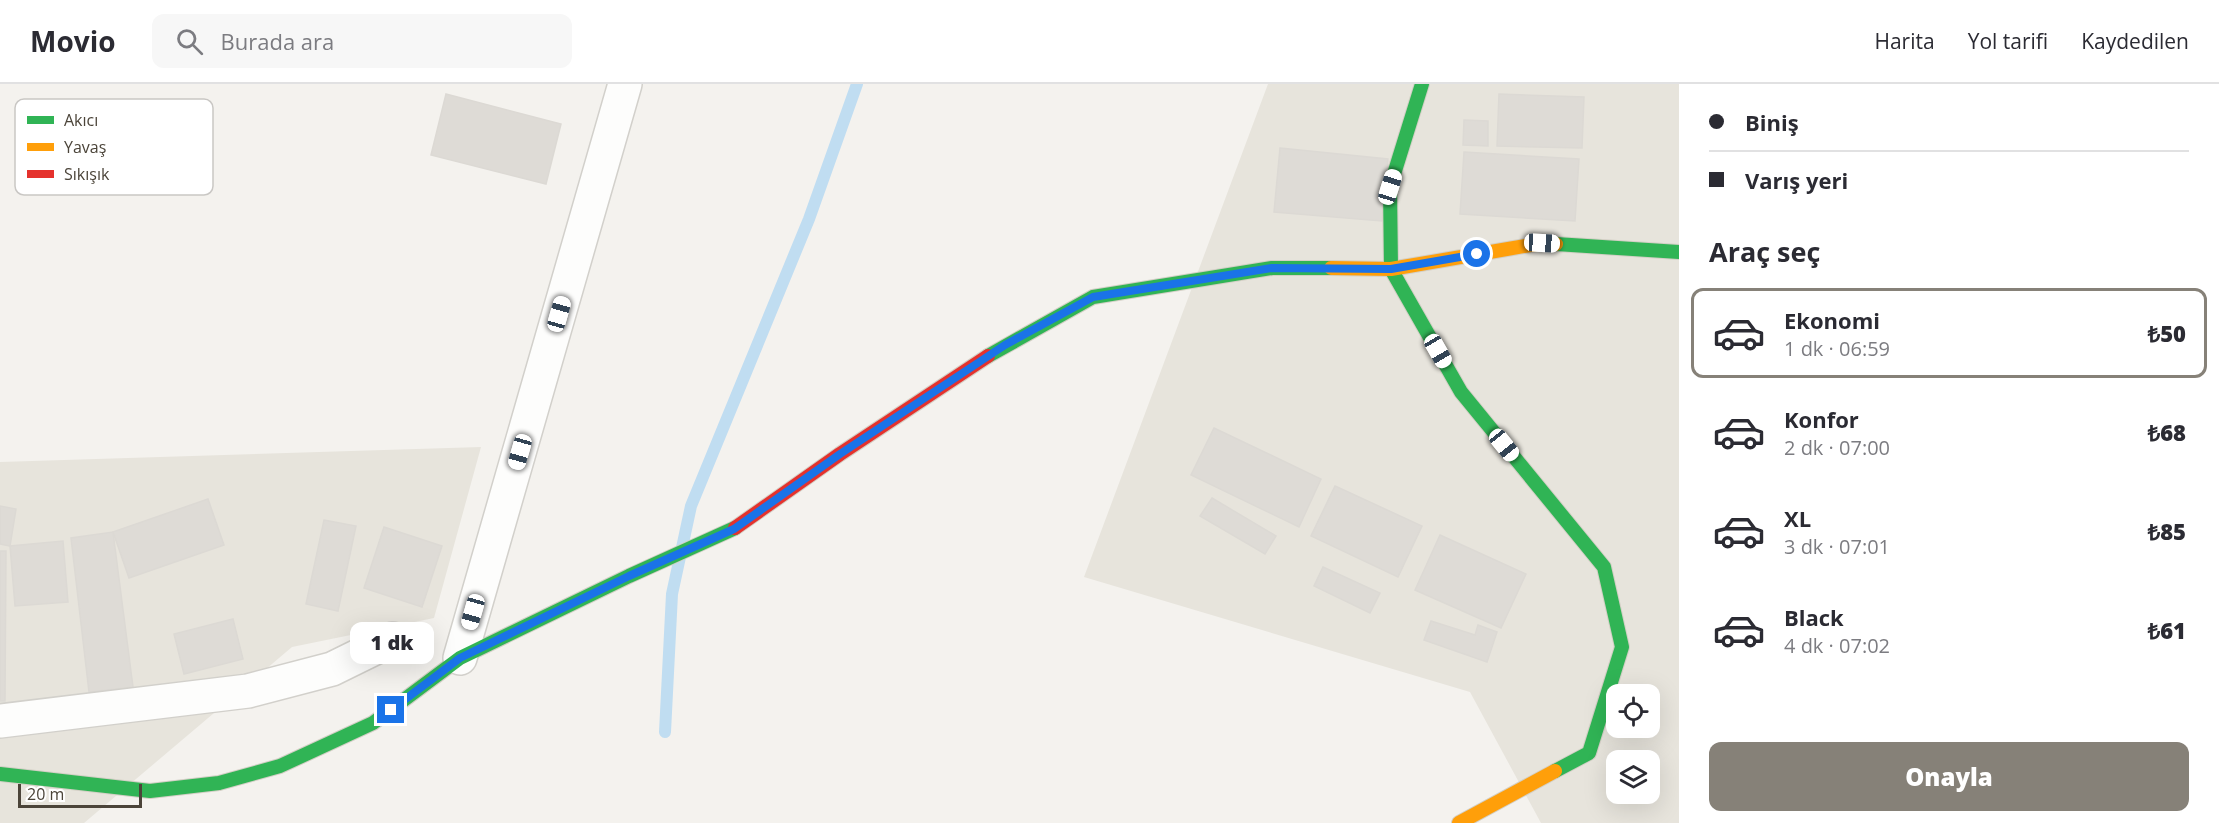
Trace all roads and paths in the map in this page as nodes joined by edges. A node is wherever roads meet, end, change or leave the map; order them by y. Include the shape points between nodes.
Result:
1 (625, 84) edge
2 (1422, 84) edge
3 (1679, 252) edge
4 (1391, 269) junction
5 (393, 639) dead end
6 (460, 658) junction
7 (0, 720) edge
8 (0, 774) edge
9 (1459, 823) edge

1 - 6 street
2 - 4 street via 1390,187
3 - 4 street via 1542,243
4 - 6 street via 1272,268 1093,297 1005,345 734,529
4 - 9 street via 1461,392 1604,567 1622,647 1589,753
5 - 7 street via 332,669 248,691
6 - 8 street via 373,723 280,766 219,783 150,791

